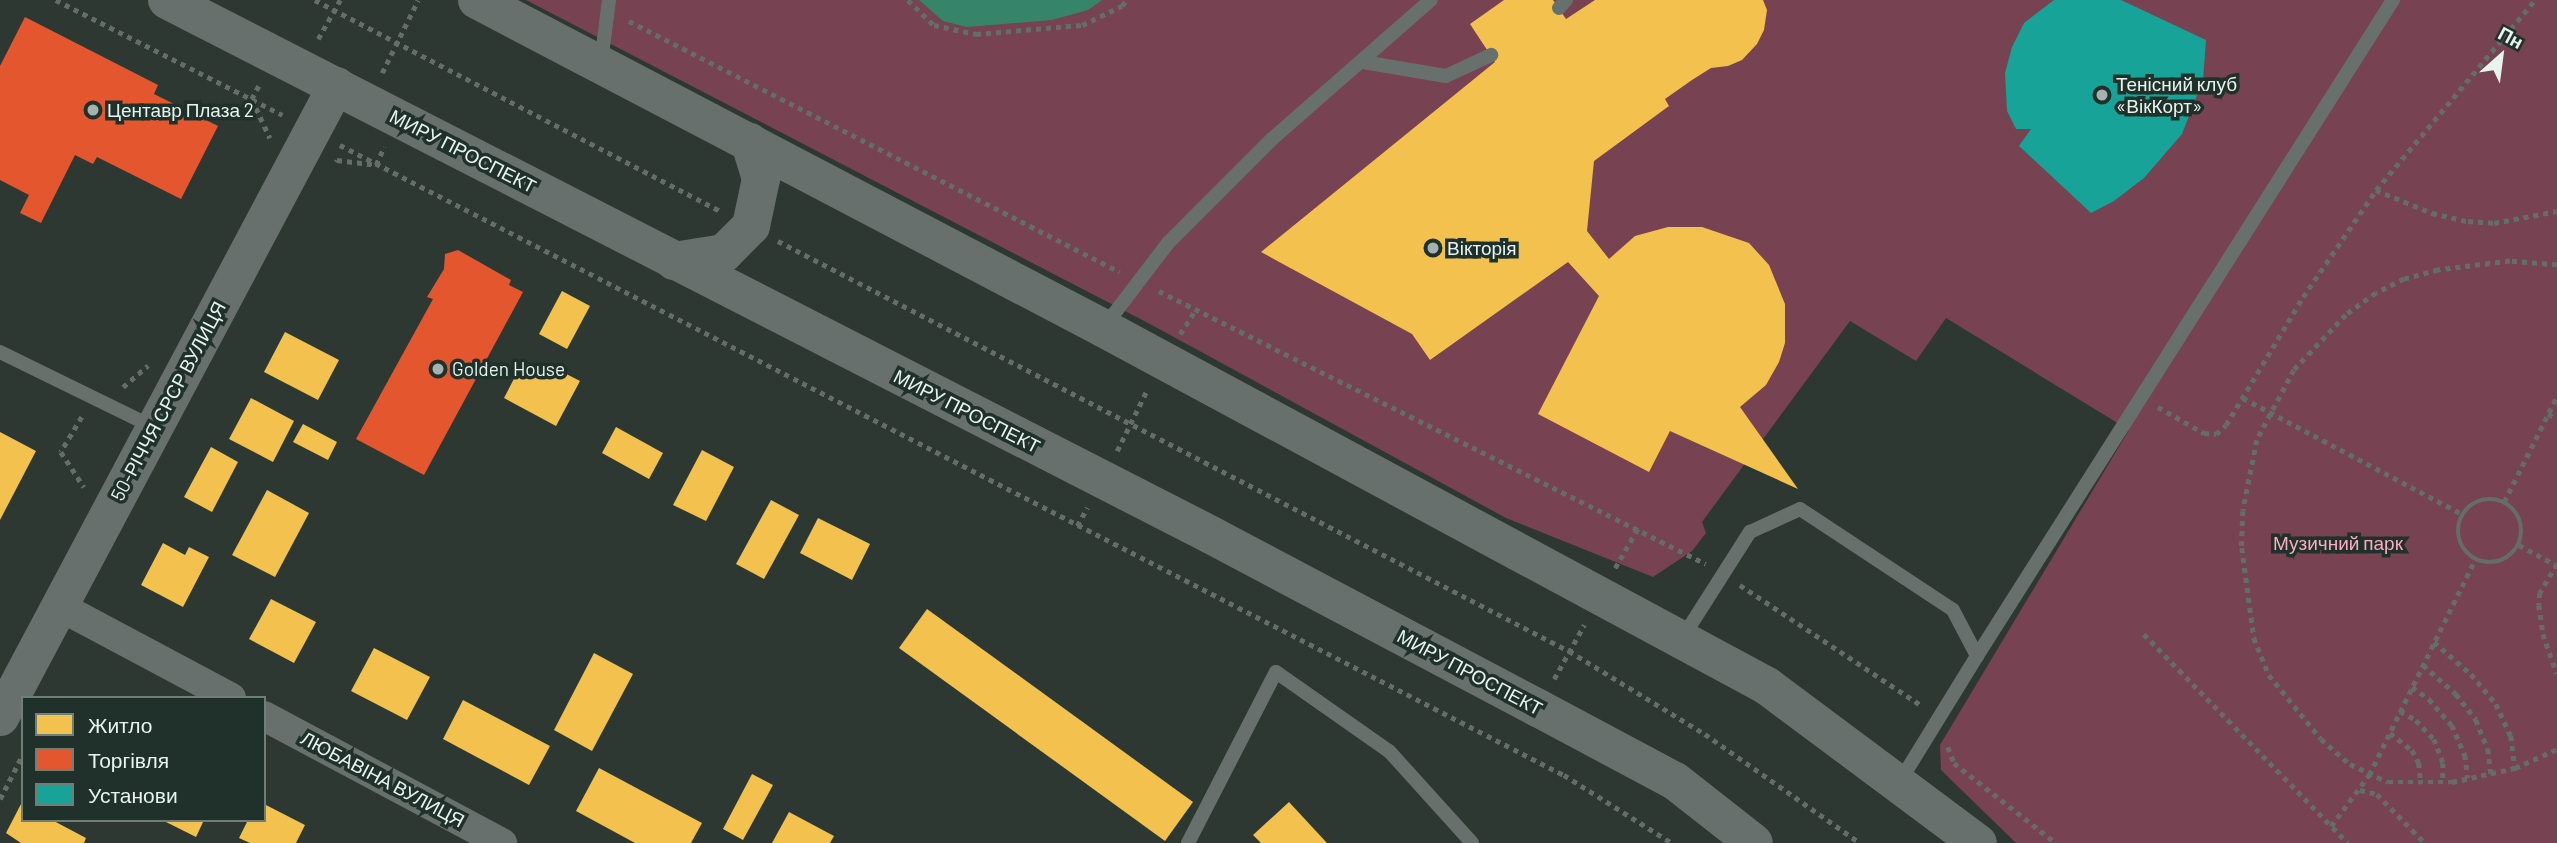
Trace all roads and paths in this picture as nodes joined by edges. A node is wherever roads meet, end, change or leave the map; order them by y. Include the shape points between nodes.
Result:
1 (56, 0) edge
2 (167, 0) edge
3 (315, 0) edge
4 (477, 0) edge
5 (908, 0) edge
6 (1126, 0) edge
7 (1431, 0) edge
8 (2393, 0) edge
9 (2535, 0) edge
10 (608, 5) edge
11 (1491, 55) dead end
12 (1363, 62) junction
13 (601, 64) junction
14 (336, 85) junction
15 (252, 99) junction
16 (312, 130) junction
17 (272, 141) dead end
18 (750, 142) junction
19 (376, 164) junction
20 (331, 172) dead end
21 (2376, 190) junction
22 (2557, 211) edge
23 (751, 226) junction
24 (674, 261) junction
25 (2557, 265) edge
26 (1137, 280) junction
27 (1196, 309) junction
28 (1103, 328) junction
29 (0, 352) edge
30 (153, 360) dead end
31 (1162, 360) junction
32 (2557, 396) edge
33 (2140, 397) junction
34 (2243, 398) junction
35 (103, 405) junction
36 (2270, 412) junction
37 (2548, 414) junction
38 (2557, 418) edge
39 (1131, 423) junction
40 (154, 427) junction
41 (1102, 480) junction
42 (79, 499) dead end
43 (2504, 502) junction
44 (2462, 514) junction
45 (1077, 526) junction
46 (1637, 528) junction
47 (2519, 545) junction
48 (2475, 560) junction
49 (2557, 565) edge
50 (1723, 573) junction
51 (1600, 596) junction
52 (59, 606) junction
53 (2144, 634) dead end
54 (1682, 640) junction
55 (2434, 642) junction
56 (1569, 651) junction
57 (1977, 656) junction
58 (2423, 665) junction
59 (2557, 674) edge
60 (2412, 687) junction
61 (227, 696) edge
62 (1538, 708) junction
63 (2400, 711) junction
64 (0, 716) edge
65 (266, 717) edge
66 (1937, 717) junction
67 (2390, 733) junction
68 (2557, 749) edge
69 (1515, 750) junction
70 (21, 758) edge
71 (2515, 768) junction
72 (2490, 774) junction
73 (2369, 775) junction
74 (2468, 778) junction
75 (2444, 782) junction
76 (2421, 783) junction
77 (1898, 784) junction
78 (2360, 790) junction
79 (0, 799) edge
80 (2331, 826) junction
81 (502, 843) edge
82 (1188, 843) edge
83 (1472, 843) edge
84 (1672, 843) edge
85 (1754, 843) edge
86 (1860, 843) edge
87 (1978, 843) edge
88 (2056, 843) edge
89 (2348, 843) edge
90 (2425, 843) edge

1 - 15 path
2 - 14 main road, МИРУ ПРОСПЕКТ
3 - 23 path
4 - 13 main road
5 - 6 path via 934,25 976,34 1082,25
7 - 12 lane
8 - 33 lane
9 - 21 path
10 - 13 lane
10 - 26 path
11 - 12 lane via 1446,76
12 - 26 lane via 1272,139
13 - 18 main road
14 - 16 street, 50-РІЧЧЯ СРСР ВУЛИЦЯ
14 - 24 main road, МИРУ ПРОСПЕКТ
15 - 16 path
15 - 17 path
16 - 19 path
16 - 40 street, 50-РІЧЧЯ СРСР ВУЛИЦЯ
18 - 23 main road via 761,179
18 - 28 main road
19 - 20 path via 337,160
19 - 45 path
21 - 22 path via 2432,213 2468,221 2494,223
21 - 34 path via 2303,297
23 - 24 main road via 724,253
23 - 39 path
24 - 41 main road, МИРУ ПРОСПЕКТ
25 - 36 path via 2476,264 2404,279 2376,293 2319,341 2294,369
26 - 27 path
26 - 28 lane
27 - 31 path
27 - 46 path
28 - 31 main road
29 - 35 lane
30 - 35 path
31 - 39 path
31 - 51 main road
32 - 37 path
33 - 34 path via 2204,433 2216,434
33 - 57 lane
34 - 36 path
35 - 40 lane
35 - 42 path via 79,419 61,452 85,488
36 - 44 path
36 - 73 path via 2257,440 2243,511 2244,562 2255,638 2269,675 2298,714 2321,739
37 - 38 path
37 - 43 path
39 - 41 path
39 - 56 path
40 - 52 street, 50-РІЧЧЯ СРСР ВУЛИЦЯ
41 - 45 path
41 - 62 main road, МИРУ ПРОСПЕКТ
43 - 44 path via 2480,500
43 - 47 path via 2521,521
44 - 48 path via 2459,541
45 - 69 path
46 - 50 path
46 - 51 path
47 - 48 path via 2499,562
47 - 49 path
48 - 55 path
49 - 59 path via 2540,593 2539,605
50 - 54 lane
50 - 57 lane via 1750,532 1800,509 1953,610
50 - 66 path
51 - 54 main road
51 - 56 path
52 - 61 street
52 - 64 street, 50-РІЧЧЯ СРСР ВУЛИЦЯ
53 - 80 path
54 - 77 main road via 1767,686
55 - 58 path
55 - 71 path via 2471,674 2496,704 2511,736
56 - 62 path
56 - 86 path via 1705,734
57 - 66 lane
58 - 60 path
58 - 72 path via 2456,694 2476,720 2488,748
60 - 63 path
60 - 74 path via 2452,725 2465,755
62 - 69 path
62 - 85 main road, МИРУ ПРОСПЕКТ via 1675,781
63 - 67 path
63 - 75 path via 2434,738
65 - 81 street, ЛЮБАВІНА ВУЛИЦЯ
66 - 77 lane
66 - 88 path via 1954,763
67 - 73 path
67 - 76 path via 2412,750
68 - 71 path
69 - 84 path
70 - 79 path
71 - 72 path
72 - 74 path
73 - 76 path via 2388,782
73 - 78 path
74 - 75 path
75 - 76 path
77 - 87 main road
78 - 80 path
78 - 90 path via 2376,794
80 - 89 path
82 - 83 lane via 1276,672 1389,751

